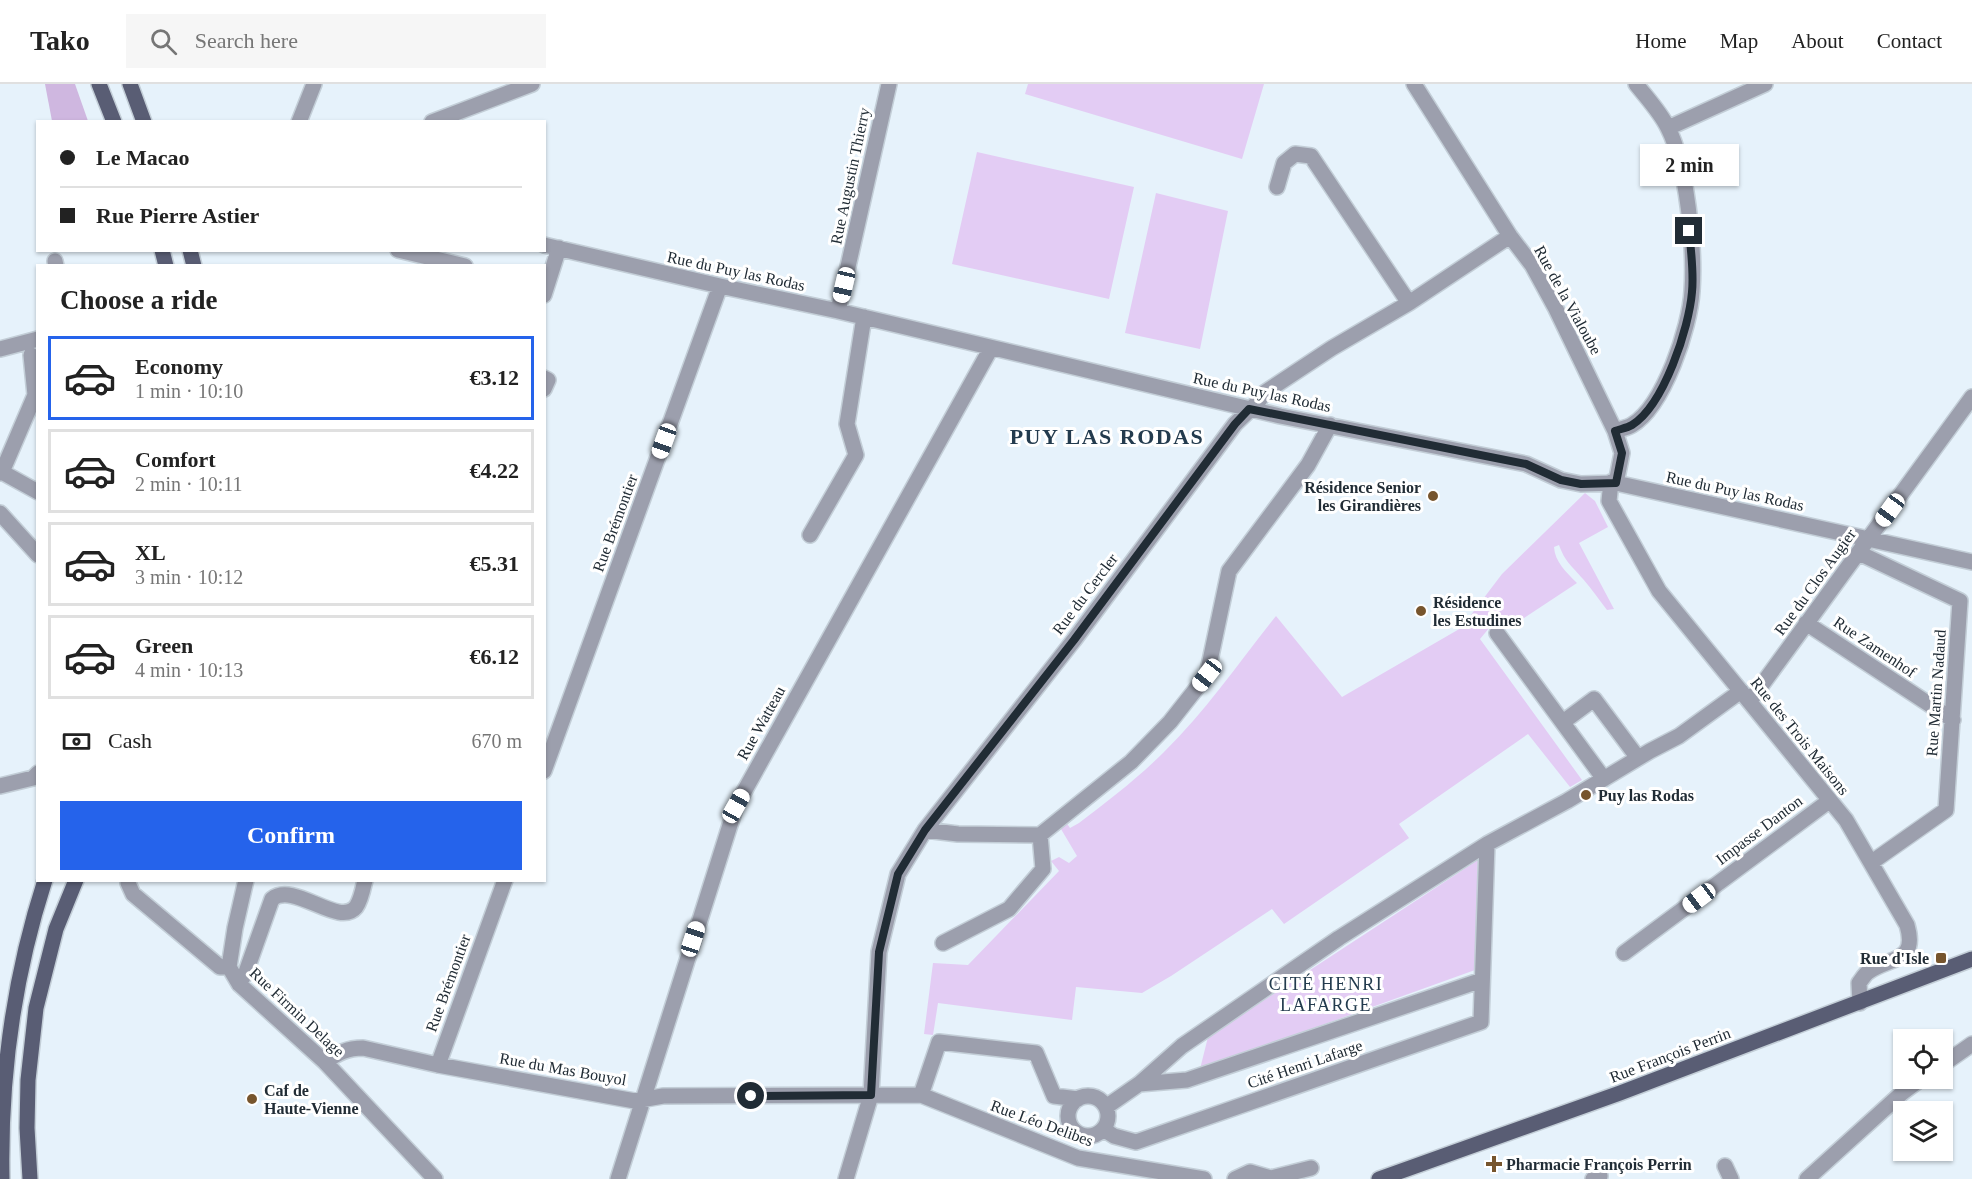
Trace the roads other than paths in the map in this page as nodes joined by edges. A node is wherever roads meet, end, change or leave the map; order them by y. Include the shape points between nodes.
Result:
1 (99, 84) edge
2 (130, 84) edge
3 (314, 84) edge
4 (532, 84) edge
5 (889, 84) edge
6 (1414, 84) edge
7 (1636, 84) edge
8 (1765, 84) edge
9 (113, 120) edge
10 (143, 120) edge
11 (299, 120) edge
12 (437, 120) edge
13 (1668, 128) junction
14 (1277, 187) dead end
15 (1510, 236) junction
16 (552, 247) edge
17 (406, 252) edge
18 (457, 264) edge
19 (546, 285) edge
20 (720, 286) junction
21 (1409, 303) junction
22 (838, 311) junction
23 (864, 317) junction
24 (36, 340) edge
25 (991, 348) junction
26 (0, 349) edge
27 (31, 355) dead end
28 (1972, 397) edge
29 (1249, 409) junction
30 (1330, 425) junction
31 (1615, 431) junction
32 (1, 473) edge
33 (1614, 483) junction
34 (36, 491) edge
35 (0, 513) edge
36 (810, 535) dead end
37 (1869, 539) junction
38 (36, 553) edge
39 (1859, 553) junction
40 (1972, 562) edge
41 (1806, 622) junction
42 (1497, 633) dead end
43 (1745, 696) junction
44 (1953, 720) junction
45 (1563, 722) junction
46 (1638, 758) junction
47 (546, 765) edge
48 (36, 775) edge
49 (1604, 779) junction
50 (0, 786) edge
51 (1829, 801) junction
52 (925, 830) junction
53 (1040, 836) junction
54 (1487, 844) junction
55 (1872, 862) junction
56 (44, 882) edge
57 (75, 882) edge
58 (246, 882) edge
59 (364, 882) edge
60 (504, 882) edge
61 (128, 883) dead end
62 (943, 943) dead end
63 (1624, 953) dead end
64 (1972, 959) edge
65 (229, 967) junction
66 (1482, 980) junction
67 (239, 984) junction
68 (1860, 1003) junction
69 (1972, 1044) edge
70 (1953, 1057) edge
71 (325, 1062) junction
72 (438, 1065) junction
73 (1139, 1084) junction
74 (1907, 1089) edge
75 (871, 1095) junction
76 (921, 1095) junction
77 (644, 1099) junction
78 (1078, 1099) junction
79 (1106, 1107) junction
80 (1103, 1129) junction
81 (1083, 1136) junction
82 (1078, 1158) junction
83 (1311, 1168) dead end
84 (1815, 1177) edge
85 (1278, 1178) edge
86 (2, 1179) edge
87 (30, 1179) edge
88 (435, 1179) edge
89 (618, 1179) edge
90 (846, 1179) edge
91 (1204, 1179) edge
92 (1235, 1179) edge
93 (1379, 1179) edge

1 - 9 main road
2 - 10 main road
3 - 11 street
4 - 12 street
5 - 22 street, Rue Augustin Thierry
6 - 15 street, Rue de la Vialoube
7 - 13 street
8 - 13 street
13 - 31 street via 1683,174 1691,251 1692,291 1686,330 1658,398 1632,425
14 - 21 street via 1284,164 1294,154 1311,156
15 - 21 street, Rue du Cercler
15 - 31 street, Rue de la Vialoube via 1532,265 1556,309
16 - 19 street
16 - 20 street, Rue du Puy las Rodas
17 - 18 street
20 - 22 street, Rue du Puy las Rodas
20 - 47 street, Rue Brémontier
21 - 29 street, Rue du Cercler via 1283,380
22 - 23 street, Rue du Puy las Rodas
23 - 25 street, Rue du Puy las Rodas
23 - 36 street via 847,424 856,455
24 - 26 street
25 - 29 street, Rue du Puy las Rodas
25 - 77 street, Rue Watteau via 736,806
27 - 32 street via 35,396
28 - 37 street, Rue du Clos Augier
29 - 30 street, Rue du Puy las Rodas
29 - 52 street, Rue du Cercler
30 - 33 street, Rue du Puy las Rodas via 1526,464 1561,480
30 - 53 street via 1308,465 1229,571 1207,675 1170,722 1131,762
31 - 33 street, Rue de la Vialoube via 1622,453
32 - 34 street
33 - 37 street, Rue du Puy las Rodas
33 - 43 street, Rue des Trois Maisons via 1609,501 1659,591
35 - 38 street
37 - 39 street, Rue du Clos Augier
37 - 40 street, Rue du Puy las Rodas
39 - 41 street, Rue du Clos Augier
39 - 44 street, Rue Martin Nadaud via 1960,601
41 - 43 street, Rue du Clos Augier
41 - 44 street, Rue Zamenhof
42 - 45 street
43 - 46 street, Rue du Clos Augier
43 - 51 street, Rue des Trois Maisons
44 - 55 street, Rue Martin Nadaud via 1946,810
45 - 46 street via 1594,699
45 - 49 street
46 - 49 street, Rue du Clos Augier
48 - 50 street
49 - 54 street, Rue du Clos Augier
51 - 55 street, Rue des Trois Maisons
51 - 63 street, Impasse Danton
52 - 53 street
52 - 75 street, Rue du Cercler via 898,874 879,952
53 - 62 street via 1043,869 1008,909
54 - 66 street, Cité Henri Lafarge
54 - 73 street via 1339,938 1182,1046
55 - 68 street, Rue des Trois Maisons via 1907,925 1909,950 1867,972 1859,982
56 - 86 main road via 18,975 1,1084
57 - 87 main road via 56,929 36,1008 28,1080
58 - 65 street
59 - 67 street via 357,906 344,912 291,895 281,894 272,899
60 - 72 street, Rue Brémontier
61 - 65 street, Rue Firmin Delage via 133,894 220,967
64 - 68 main road, Rue François Perrin
65 - 67 street, Rue Firmin Delage
66 - 73 street, Cité Henri Lafarge via 1187,1080
66 - 80 street, Cité Henri Lafarge via 1481,1022 1136,1142
67 - 71 street, Rue Firmin Delage
68 - 93 main road, Rue François Perrin
69 - 70 street
71 - 72 street, Rue du Mas Bouyol via 339,1052 363,1048
71 - 88 street, Rue Firmin Delage
72 - 77 street, Rue du Mas Bouyol via 635,1101
73 - 79 street
74 - 84 street
75 - 76 street, Rue Léo Delibes
75 - 77 street, Rue du Mas Bouyol
75 - 90 street, Rue du Cercler
76 - 78 street via 939,1042 1036,1053 1054,1096
76 - 82 street, Rue Léo Delibes
77 - 89 street, Rue Watteau
78 - 79 street via 1097,1098
78 - 81 street via 1068,1115 1072,1128
79 - 80 street
80 - 81 street
81 - 82 street
82 - 91 street, Rue Léo Delibes
83 - 85 street
85 - 92 street via 1250,1172

